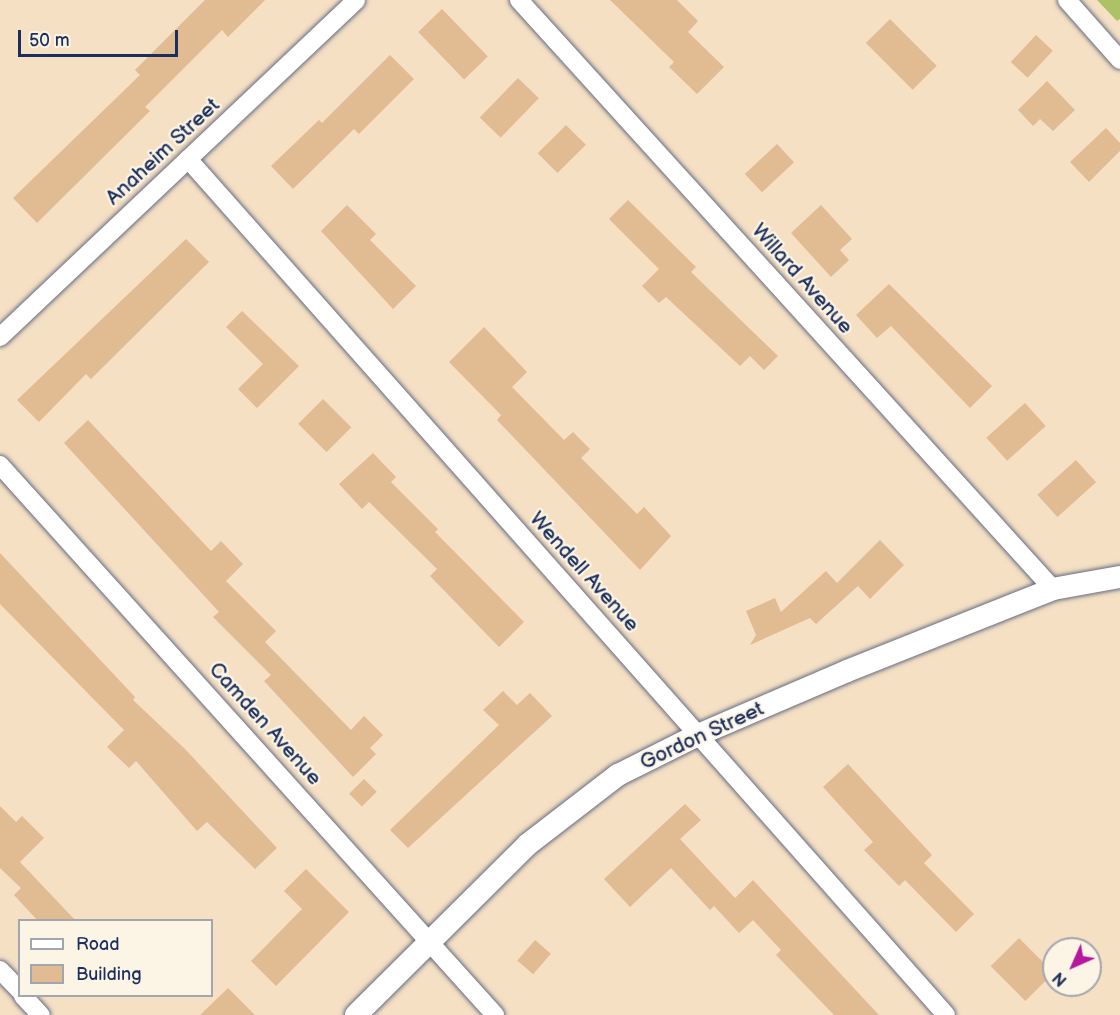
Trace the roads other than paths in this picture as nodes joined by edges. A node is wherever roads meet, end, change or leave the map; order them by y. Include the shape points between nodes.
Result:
1 (356, 0) edge
2 (519, 0) edge
3 (1067, 0) edge
4 (1118, 54) edge
5 (188, 159) junction
6 (0, 337) edge
7 (0, 465) edge
8 (1120, 577) edge
9 (1053, 589) junction
10 (698, 735) junction
11 (430, 942) junction
12 (0, 970) edge
13 (18, 989) edge
14 (24, 997) edge
15 (41, 1015) edge
16 (356, 1015) edge
17 (495, 1015) edge
18 (946, 1015) edge

1 - 5 street, Anaheim Street
2 - 9 street, Willard Avenue
3 - 4 street
5 - 6 street, Anaheim Street
5 - 10 street, Wendell Avenue
7 - 11 street, Camden Avenue
8 - 9 street, Gordon Street
9 - 10 street, Gordon Street
10 - 11 street, Gordon Street via 618,775 570,810 527,845
10 - 18 street, Wendell Avenue
11 - 16 street, Gordon Street
11 - 17 street, Camden Avenue
12 - 13 street
14 - 15 street

